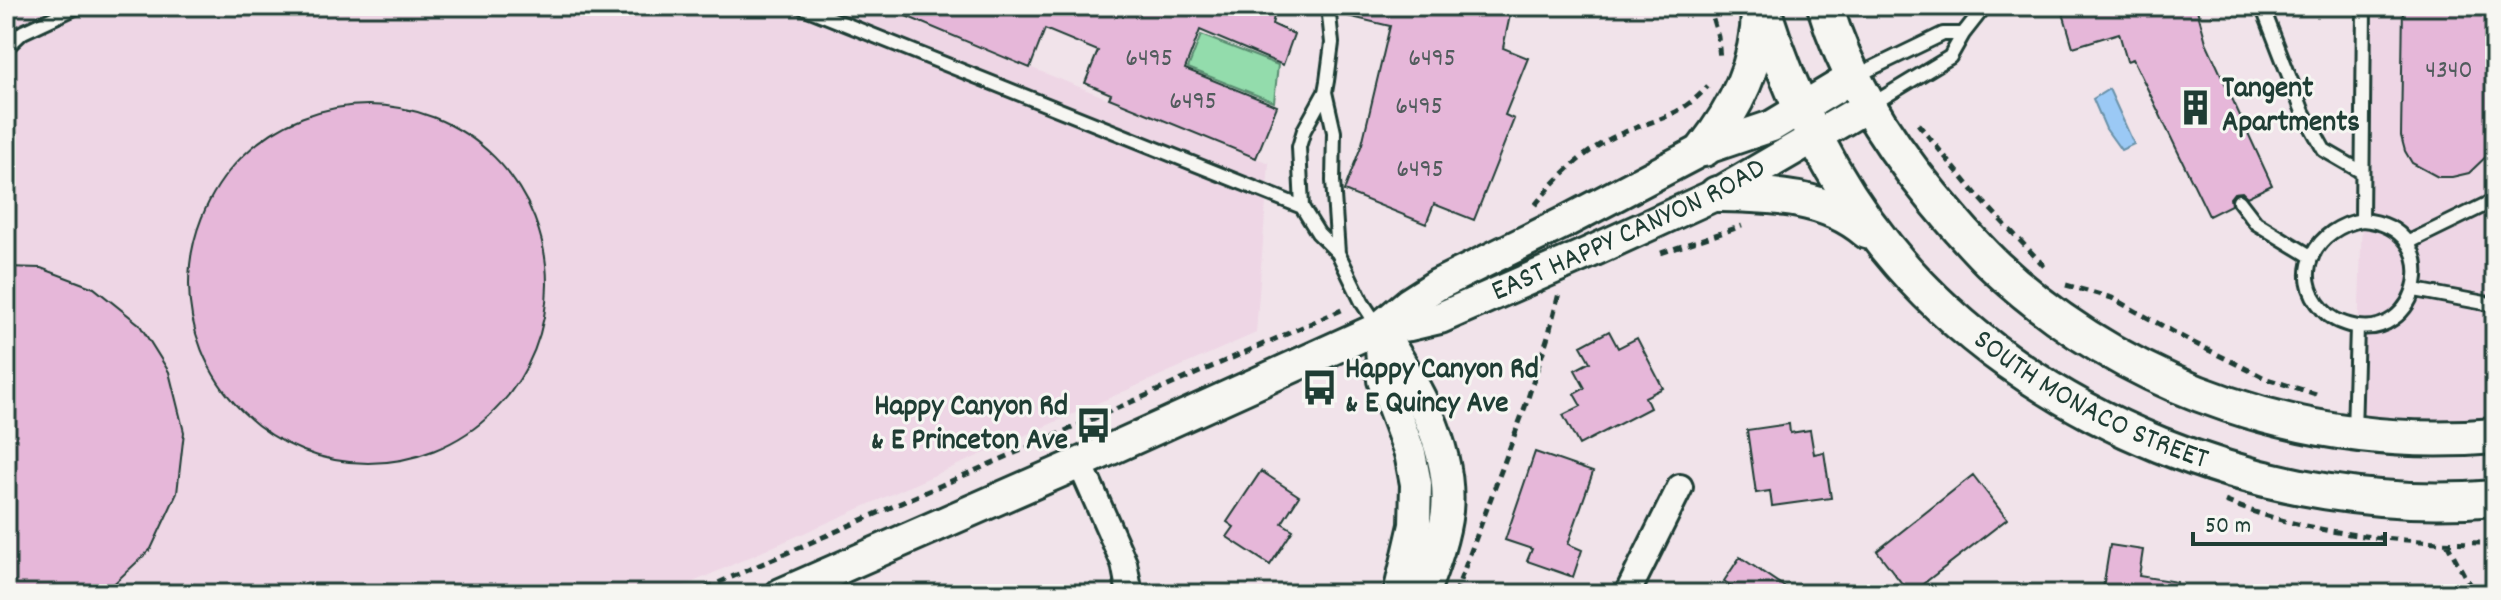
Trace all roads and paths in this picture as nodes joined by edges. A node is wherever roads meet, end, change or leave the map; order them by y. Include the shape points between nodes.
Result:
1 (79, 6) edge
2 (800, 6) edge
3 (1328, 6) edge
4 (1709, 6) edge
5 (1761, 6) edge
6 (1825, 6) edge
7 (1985, 6) edge
8 (2262, 6) edge
9 (2364, 6) edge
10 (1963, 34) junction
11 (6, 48) edge
12 (1718, 68) dead end
13 (1716, 77) dead end
14 (1325, 92) junction
15 (1860, 92) junction
16 (1801, 108) junction
17 (1912, 117) dead end
18 (1816, 138) junction
19 (1704, 149) junction
20 (2362, 172) junction
21 (1717, 194) junction
22 (2495, 200) edge
23 (2239, 201) dead end
24 (1302, 207) junction
25 (1528, 214) dead end
26 (2362, 220) junction
27 (1748, 224) dead end
28 (2409, 242) junction
29 (1886, 247) junction
30 (1338, 253) junction
31 (2312, 257) junction
32 (1647, 258) dead end
33 (2055, 279) dead end
34 (2062, 283) dead end
35 (1568, 288) dead end
36 (2415, 290) junction
37 (1362, 302) junction
38 (2495, 305) edge
39 (2357, 327) junction
40 (1379, 328) junction
41 (2354, 421) junction
42 (2495, 436) edge
43 (1080, 463) junction
44 (1680, 487) dead end
45 (2495, 498) edge
46 (2495, 543) edge
47 (693, 594) edge
48 (781, 594) edge
49 (1130, 594) edge
50 (1399, 594) edge
51 (1423, 594) edge
52 (1455, 594) edge
53 (1627, 594) edge
54 (2479, 594) edge

1 - 11 lane via 23,32
2 - 24 lane
3 - 14 lane via 1332,43
4 - 12 path via 1718,37
5 - 16 main road, SOUTH MONACO STREET
5 - 19 main road via 1743,88
6 - 15 main road, SOUTH MONACO STREET
7 - 10 lane
8 - 20 lane via 2303,112 2324,150
9 - 20 lane
10 - 15 lane via 1943,34
10 - 15 lane via 1950,57
13 - 25 path via 1672,116 1627,131 1577,160
14 - 24 lane via 1299,147
14 - 30 lane via 1334,132
15 - 16 street, EAST HAPPY CANYON ROAD
15 - 18 street, EAST HAPPY CANYON ROAD
15 - 41 main road, SOUTH MONACO STREET via 1919,181 1960,229 1996,267 2073,327 2129,361 2245,411 2297,425
16 - 18 main road, SOUTH MONACO STREET
16 - 19 street, EAST HAPPY CANYON ROAD via 1772,126
17 - 33 path
18 - 21 street, EAST HAPPY CANYON ROAD
18 - 29 main road, SOUTH MONACO STREET via 1835,175
19 - 40 street, EAST HAPPY CANYON ROAD via 1437,285
20 - 26 lane
21 - 29 main road via 1817,204 1855,221
21 - 40 street, EAST HAPPY CANYON ROAD via 1462,310 1425,323
22 - 28 lane
23 - 31 lane via 2256,223
24 - 30 lane
26 - 28 lane via 2385,225
26 - 31 lane via 2337,226
27 - 32 path
28 - 36 lane
29 - 45 main road, SOUTH MONACO STREET via 1964,327 2004,357 2086,411 2149,441 2254,475 2340,493 2395,499
30 - 37 lane
31 - 39 lane via 2310,287 2316,301 2330,317
34 - 41 path via 2112,298
35 - 52 path via 1558,294 1525,407
36 - 38 lane
36 - 39 lane via 2395,317 2373,327
37 - 40 lane
37 - 47 path
39 - 41 lane
40 - 43 street, EAST HAPPY CANYON ROAD
40 - 50 street via 1383,380 1410,453 1417,494
40 - 51 street via 1420,397 1446,479 1446,519
41 - 42 main road, SOUTH MONACO STREET via 2410,438
43 - 48 street, EAST HAPPY CANYON ROAD
43 - 49 street via 1124,563
44 - 53 street
46 - 54 path via 2447,543

